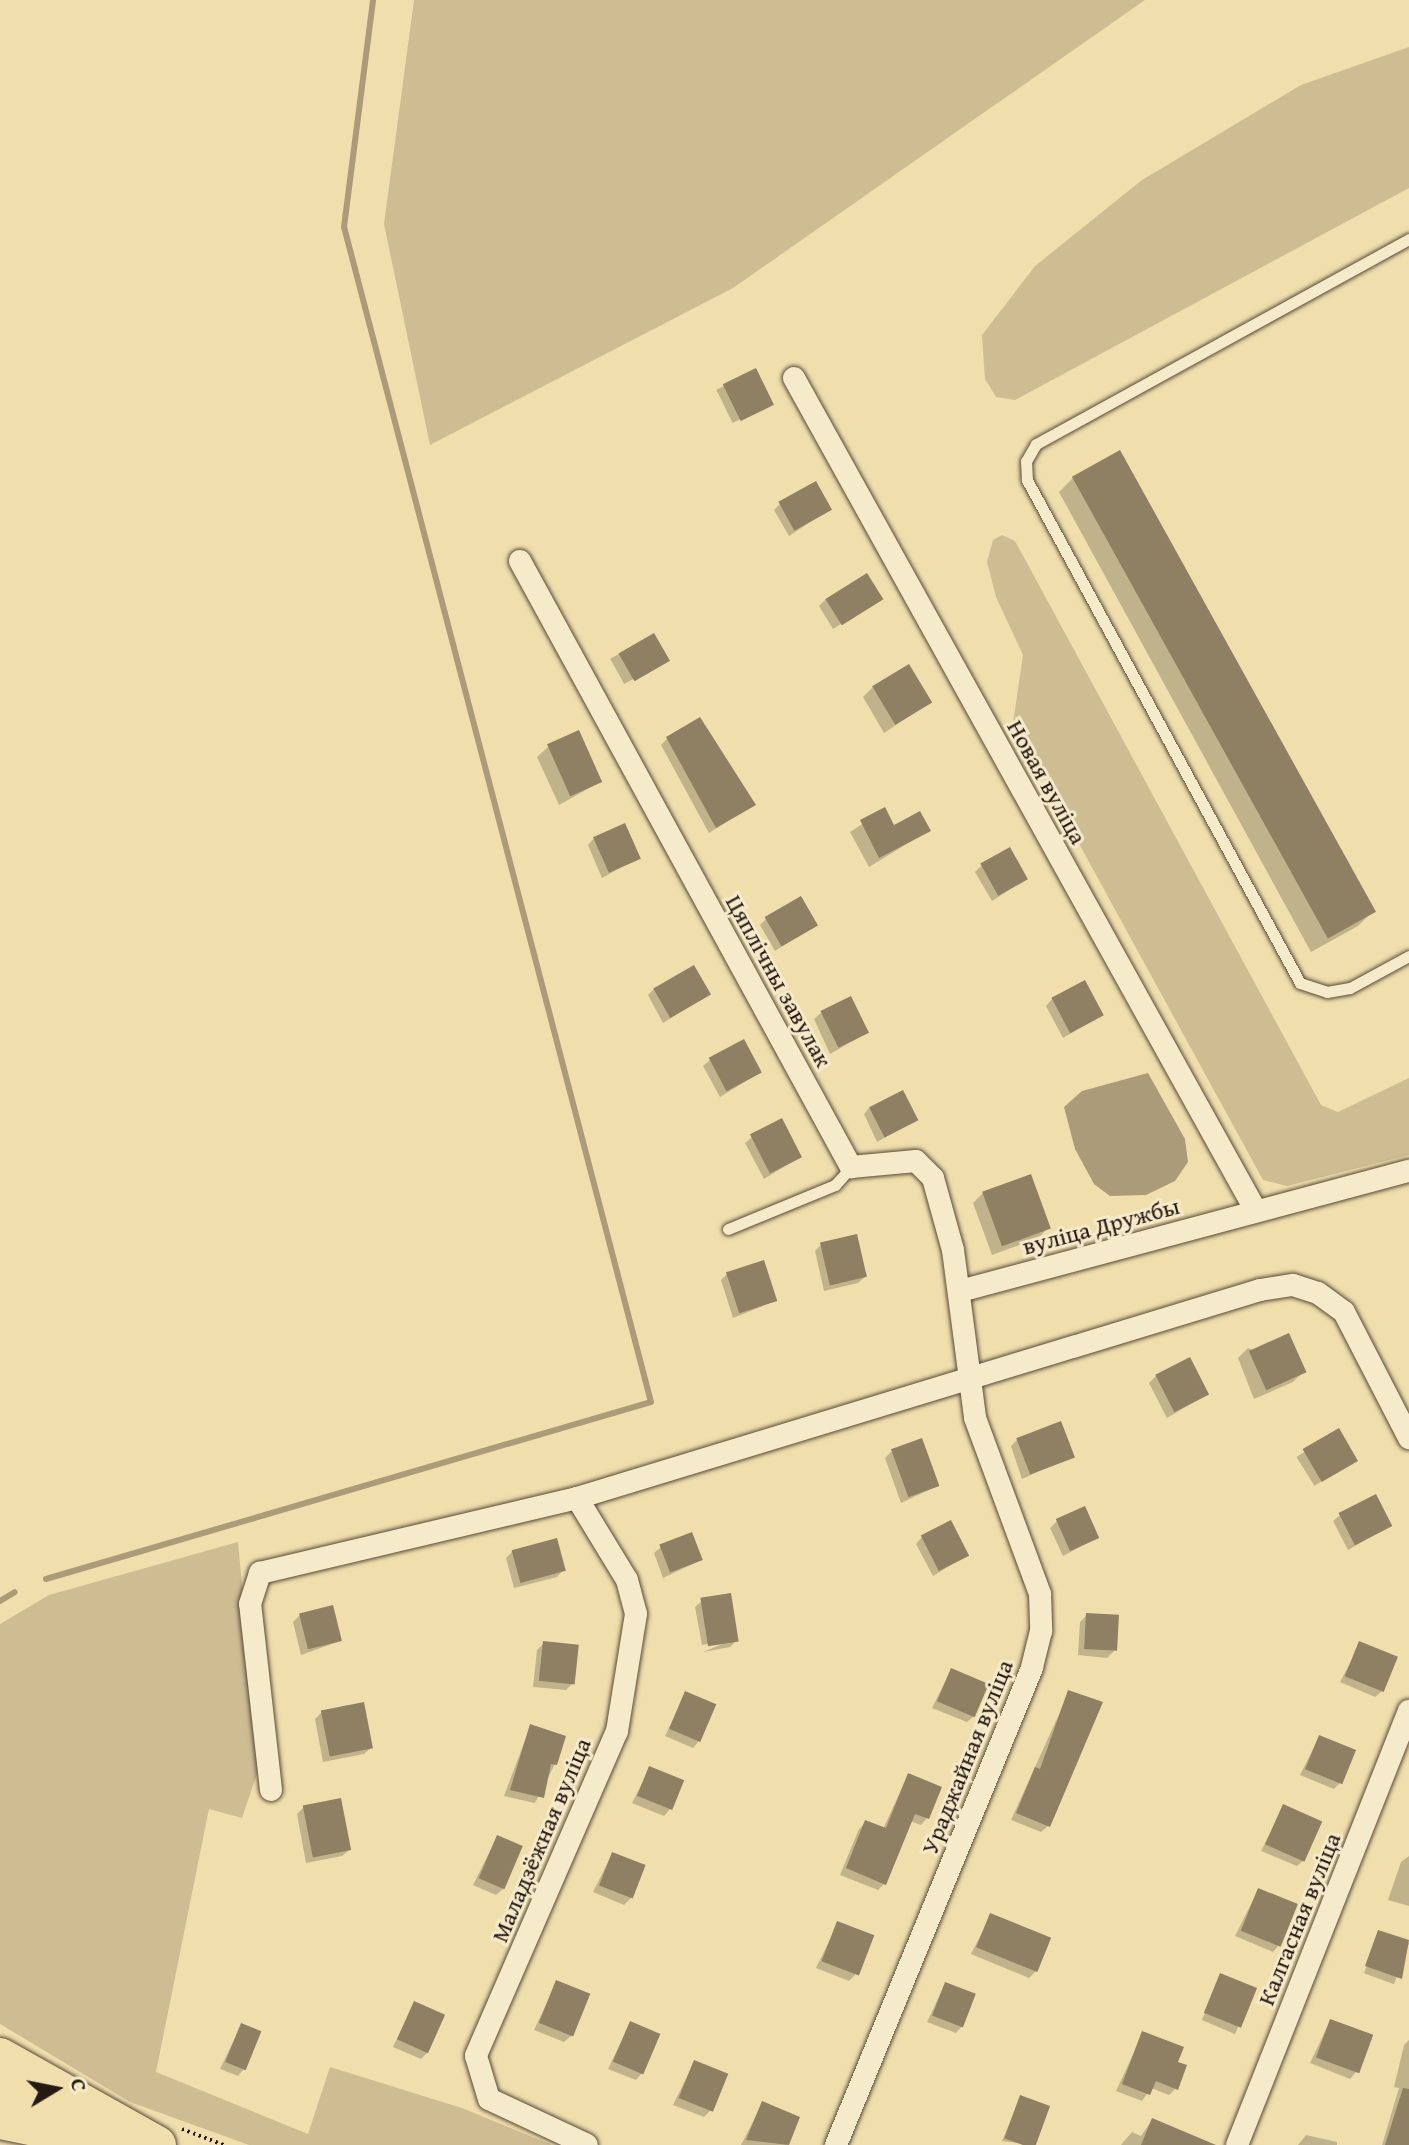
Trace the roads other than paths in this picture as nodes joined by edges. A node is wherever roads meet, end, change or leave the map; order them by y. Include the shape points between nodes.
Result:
1 (1409, 239) edge
2 (794, 378) dead end
3 (520, 561) dead end
4 (1409, 956) edge
5 (851, 1167) junction
6 (1409, 1171) edge
7 (1256, 1211) junction
8 (728, 1229) dead end
9 (960, 1291) junction
10 (970, 1379) junction
11 (1409, 1438) edge
12 (577, 1498) junction
13 (1409, 1711) edge
14 (271, 1790) dead end
15 (0, 2057) edge
16 (0, 2089) edge
17 (0, 2120) edge
18 (123, 2145) edge
19 (148, 2145) edge
20 (157, 2145) edge
21 (587, 2145) edge
22 (836, 2145) edge
23 (1237, 2145) edge

1 - 4 lane via 1036,444 1026,461 1027,480 1300,983 1327,992 1350,988
2 - 7 street, Новая вуліца
3 - 5 street, Цяплічны завулак
5 - 8 lane via 835,1185
5 - 9 street via 904,1160 924,1167 933,1178
6 - 7 street, вуліца Дружбы
7 - 9 street, вуліца Дружбы
9 - 10 street
10 - 11 street via 1260,1290 1293,1285 1318,1293 1344,1312
10 - 12 street
10 - 22 street, Ураджайная вуліца via 975,1418 1040,1594 1041,1631 1032,1668
12 - 14 street via 260,1573 250,1604
12 - 21 street, Маладзёжная вуліца via 627,1580 636,1614 617,1731 476,2056 489,2099
13 - 23 street, Калгасная вуліца
15 - 20 highway
16 - 19 highway
17 - 18 highway

